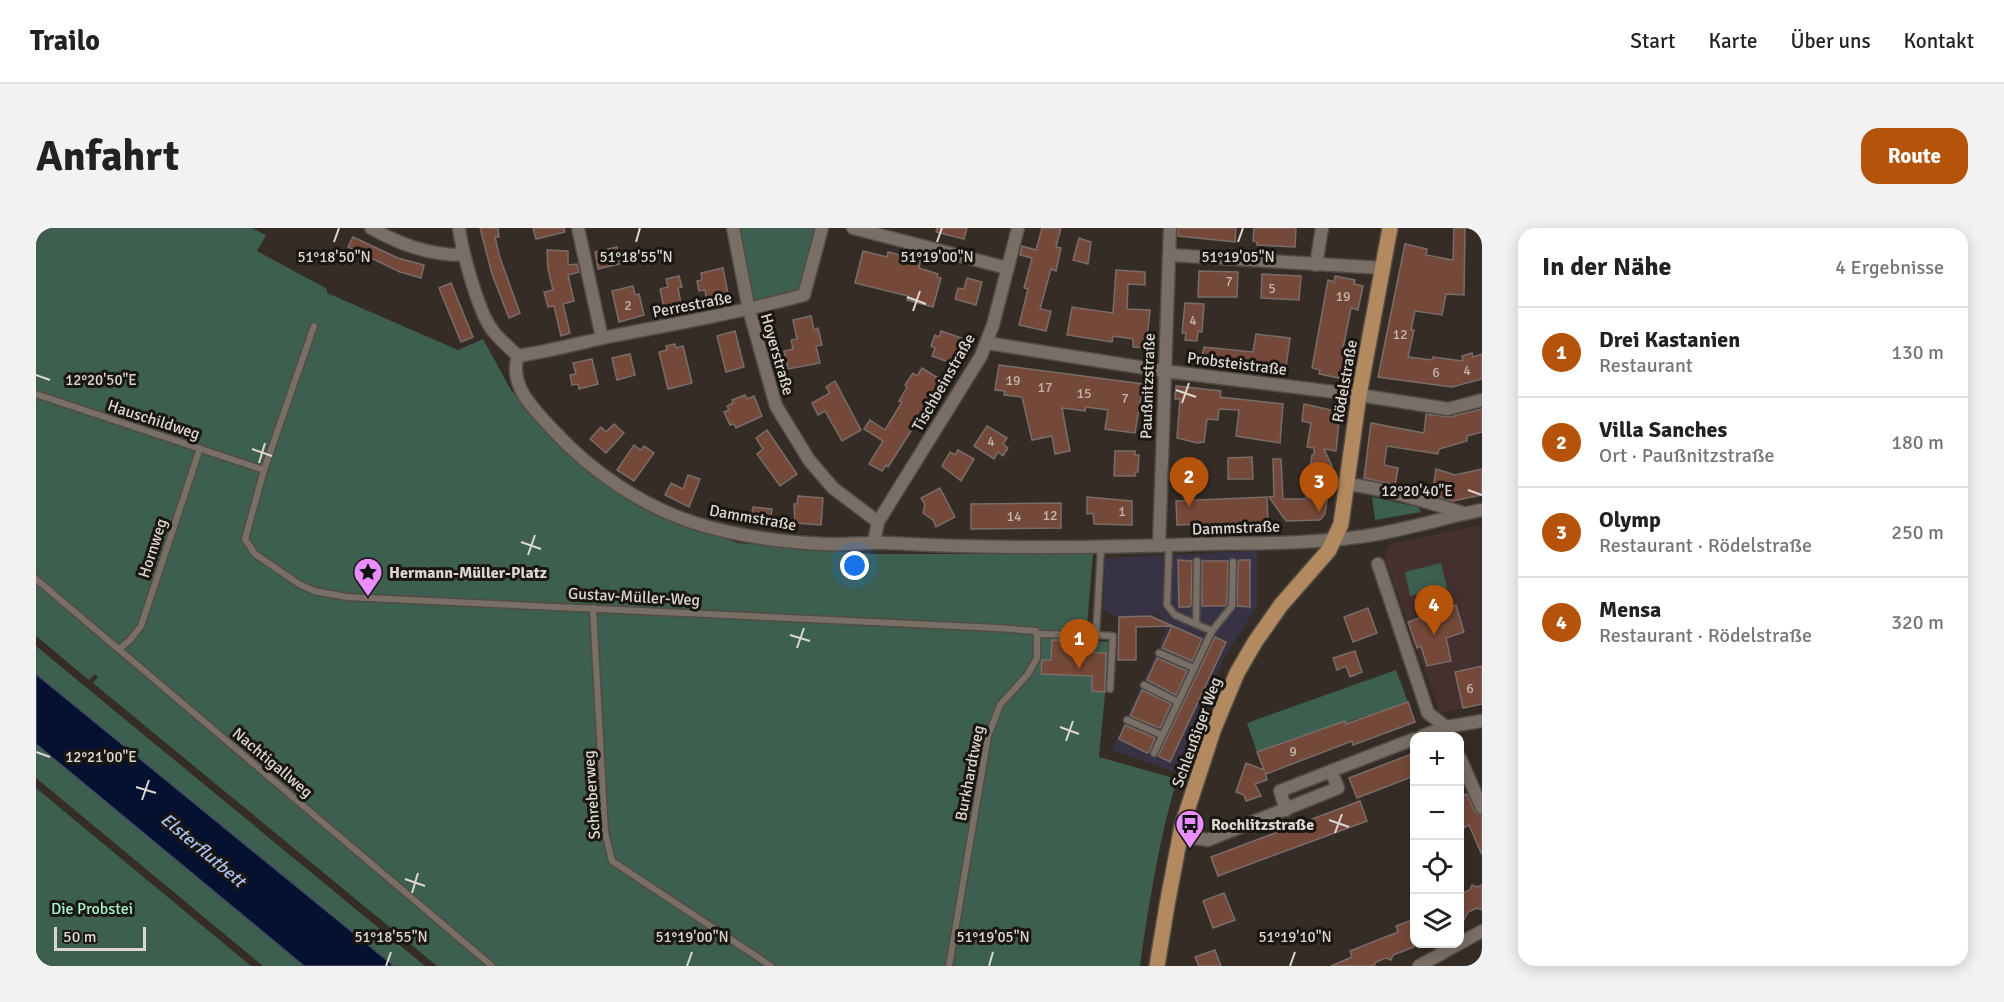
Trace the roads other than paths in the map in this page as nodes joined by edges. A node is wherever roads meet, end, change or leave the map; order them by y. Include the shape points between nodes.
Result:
1 (370, 228) edge
2 (459, 228) edge
3 (578, 228) edge
4 (732, 228) edge
5 (822, 228) edge
6 (853, 228) edge
7 (1018, 228) edge
8 (1170, 228) edge
9 (1322, 228) edge
10 (1390, 228) edge
11 (464, 255) junction
12 (1169, 255) junction
13 (1316, 265) junction
14 (1007, 268) junction
15 (1383, 268) junction
16 (749, 310) junction
17 (314, 326) dead end
18 (602, 338) junction
19 (987, 343) junction
20 (518, 356) junction
21 (1164, 371) junction
22 (36, 394) edge
23 (1359, 395) junction
24 (1482, 400) edge
25 (200, 448) junction
26 (264, 470) junction
27 (1347, 484) junction
28 (1482, 510) edge
29 (1464, 513) junction
30 (878, 522) junction
31 (1335, 540) junction
32 (874, 542) junction
33 (1164, 546) junction
34 (1101, 547) junction
35 (1197, 561) dead end
36 (1233, 562) dead end
37 (1378, 564) dead end
38 (36, 579) edge
39 (593, 608) junction
40 (1196, 624) junction
41 (1212, 631) junction
42 (1037, 634) junction
43 (1096, 635) junction
44 (119, 649) junction
45 (1159, 653) dead end
46 (1194, 669) junction
47 (1144, 685) dead end
48 (1110, 689) dead end
49 (1178, 702) junction
50 (1128, 720) dead end
51 (1482, 721) edge
52 (1448, 732) edge
53 (1162, 735) junction
54 (1410, 741) edge
55 (1154, 753) dead end
56 (1464, 767) edge
57 (1331, 771) junction
58 (1482, 808) edge
59 (1286, 810) junction
60 (1180, 836) junction
61 (1482, 931) edge
62 (492, 966) edge
63 (771, 966) edge
64 (949, 966) edge
65 (1158, 966) edge
66 (1419, 966) edge

1 - 11 street via 396,243 442,255
2 - 11 street
3 - 18 street
4 - 16 street, Hoyerstraße
5 - 16 street, Perrestraße via 804,295
6 - 14 street
7 - 14 street, Tischbeinstraße
8 - 12 street, Paußnitzstraße
9 - 13 street
10 - 15 main road, Rödelstraße
11 - 20 street via 490,328
12 - 13 street
12 - 21 street, Paußnitzstraße
13 - 15 street
14 - 19 street, Tischbeinstraße
15 - 23 main road, Rödelstraße
16 - 18 street, Perrestraße
16 - 30 street, Hoyerstraße via 776,406 788,428 833,488
17 - 26 lane
18 - 20 street, Perrestraße
19 - 21 street, Probsteistraße
19 - 30 street, Tischbeinstraße
20 - 32 street, Dammstraße via 514,368 516,385 539,415 602,475 650,504 694,522 769,540 827,545
21 - 23 street, Probsteistraße
21 - 33 street, Paußnitzstraße
22 - 25 lane, Hauschildweg
23 - 24 street, Probsteistraße via 1448,410
23 - 27 main road, Rödelstraße
25 - 26 lane, Hauschildweg
25 - 44 lane, Hornweg via 141,626
26 - 39 lane, Gustav-Müller-Weg via 245,539 255,554 314,591 347,597
27 - 29 street
27 - 31 main road, Rödelstraße
28 - 29 street, Dammstraße
29 - 31 street, Dammstraße
30 - 32 street, Tischbeinstraße
31 - 33 street, Dammstraße
31 - 60 main road, Schleußiger Weg via 1275,614 1237,673 1195,781
32 - 34 street, Dammstraße
33 - 34 street, Dammstraße
33 - 40 lane via 1167,605 1175,615
34 - 43 lane
35 - 40 lane
36 - 41 lane via 1232,606
37 - 52 street via 1428,713
38 - 44 lane, Nachtigallweg
39 - 42 lane, Gustav-Müller-Weg via 998,628
39 - 63 lane, Schreberweg via 604,832 612,861
40 - 41 lane
41 - 46 lane
42 - 43 lane
42 - 64 lane, Burkhardtweg via 1037,658 1000,705 988,736
43 - 48 lane via 1113,636
44 - 62 lane, Nachtigallweg
45 - 46 lane
46 - 49 lane
47 - 49 lane
49 - 53 lane
50 - 53 lane
51 - 52 street
53 - 55 lane
54 - 57 street
56 - 58 street
57 - 59 street via 1280,791
57 - 59 street via 1338,788
59 - 60 street via 1208,840
60 - 65 main road, Schleußiger Weg
61 - 66 street

